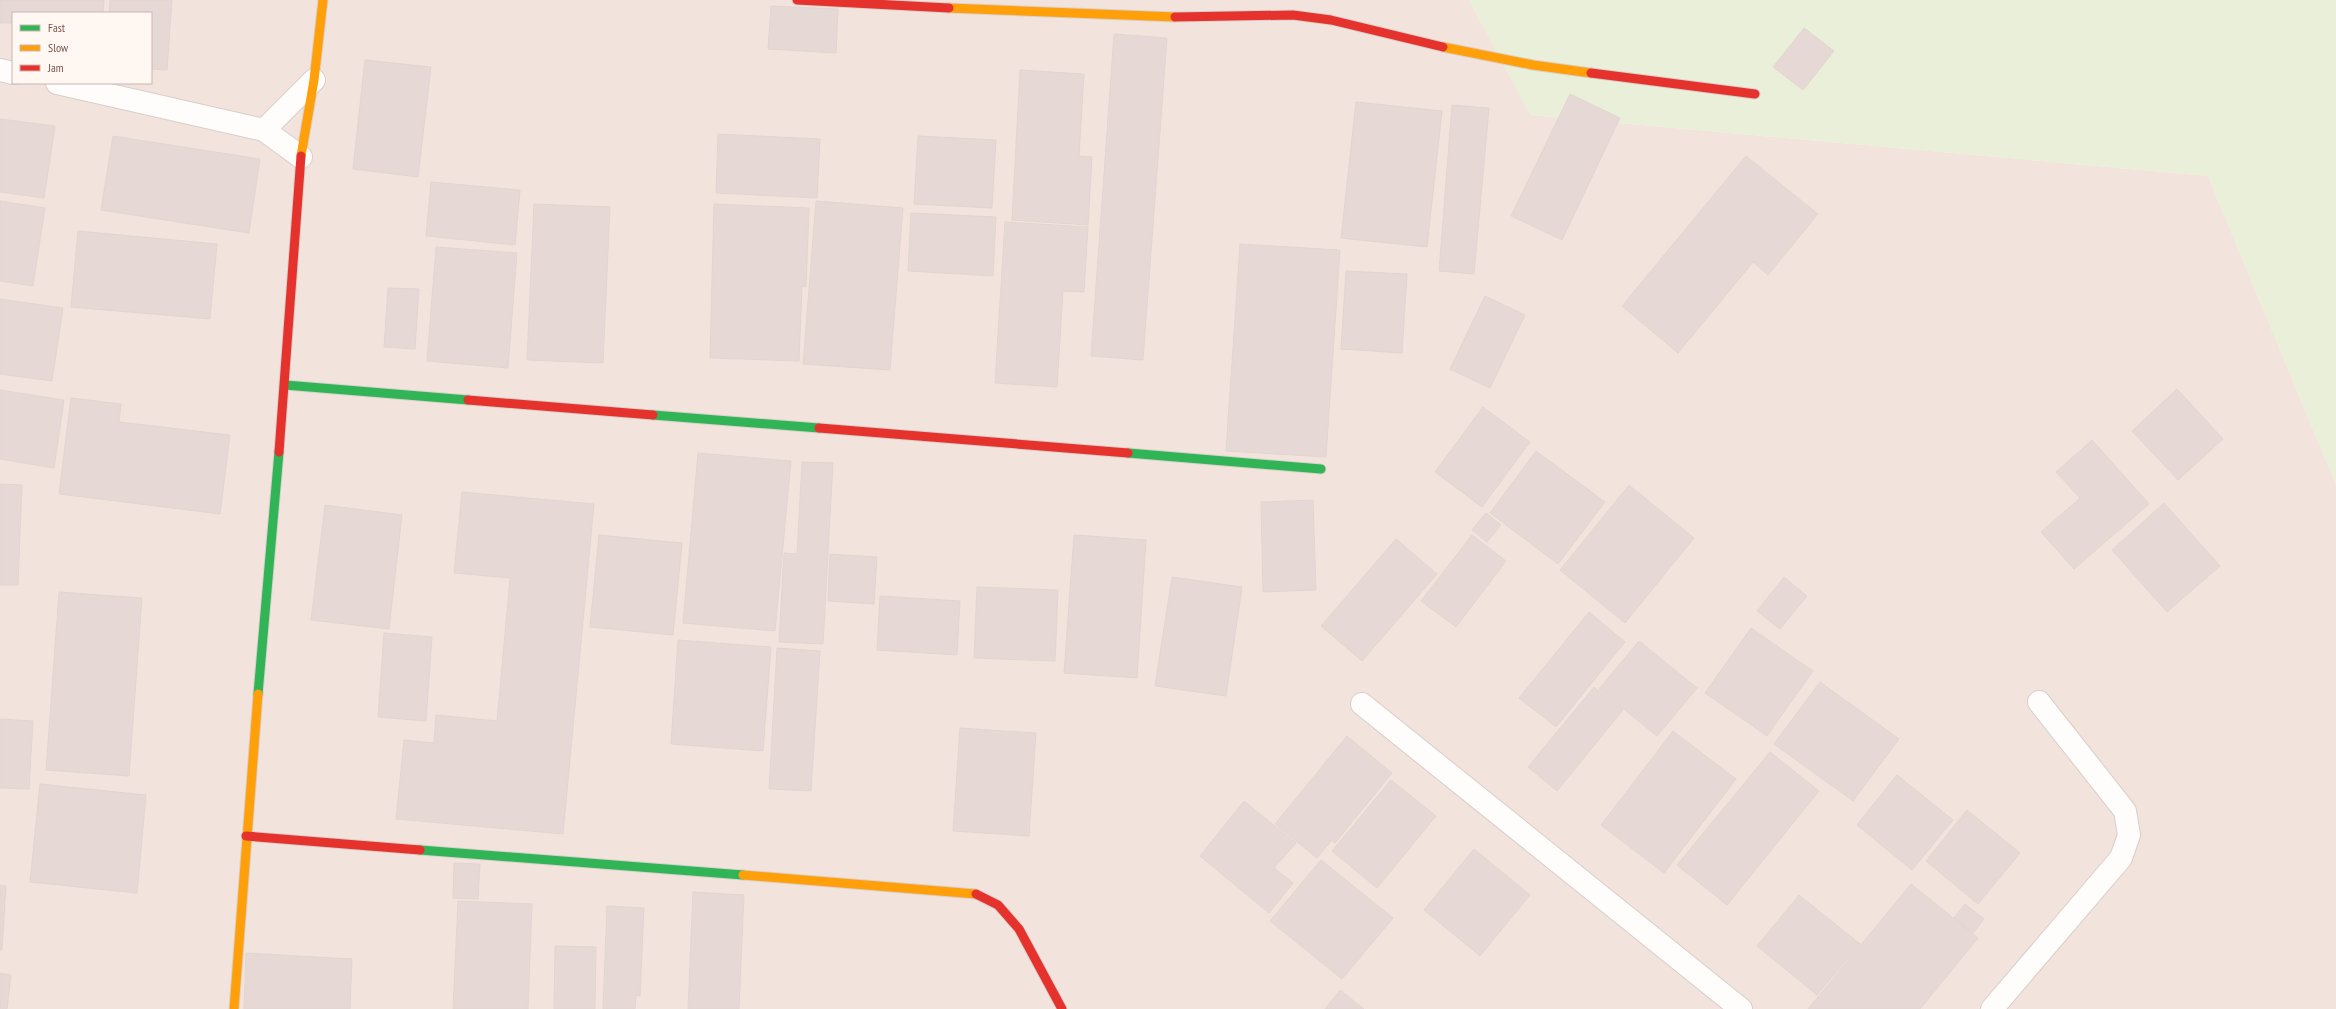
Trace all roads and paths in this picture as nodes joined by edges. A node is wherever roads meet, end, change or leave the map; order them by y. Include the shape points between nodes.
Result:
1 (322, 0) edge
2 (797, 0) edge
3 (0, 70) edge
4 (12, 73) edge
5 (314, 80) junction
6 (61, 84) edge
7 (1755, 94) dead end
8 (264, 130) junction
9 (301, 157) junction
10 (286, 385) junction
11 (1321, 469) dead end
12 (2039, 702) dead end
13 (1362, 704) dead end
14 (246, 836) junction
15 (234, 1009) edge
16 (1062, 1009) edge
17 (1741, 1009) edge
18 (1992, 1009) edge

1 - 5 street
2 - 7 street via 1150,18 1293,15 1331,20 1533,66
3 - 4 street
5 - 8 street
5 - 9 street
6 - 8 street
8 - 9 street
9 - 10 street
10 - 11 street
10 - 14 street
12 - 18 street via 2125,811 2129,835 2121,858
13 - 17 street
14 - 15 street via 243,912
14 - 16 street via 975,893 998,905 1019,929

